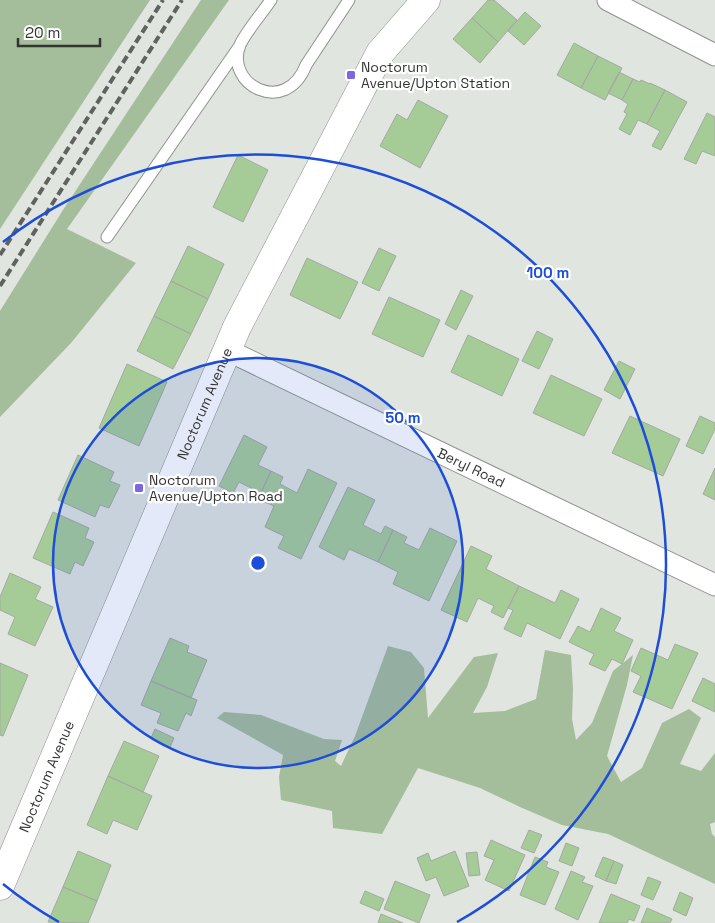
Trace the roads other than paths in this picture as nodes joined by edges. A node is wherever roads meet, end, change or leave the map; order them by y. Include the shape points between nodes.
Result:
1 (271, 0) edge
2 (348, 0) edge
3 (426, 0) edge
4 (608, 0) edge
5 (240, 45) junction
6 (715, 55) edge
7 (107, 237) dead end
8 (227, 350) junction
9 (715, 585) edge
10 (0, 886) edge

1 - 5 lane
2 - 5 lane via 302,76 285,90 274,93 252,86 239,68
3 - 8 street, Noctorum Avenue via 380,54
4 - 6 street
5 - 7 lane
8 - 9 street, Beryl Road
8 - 10 street, Noctorum Avenue

